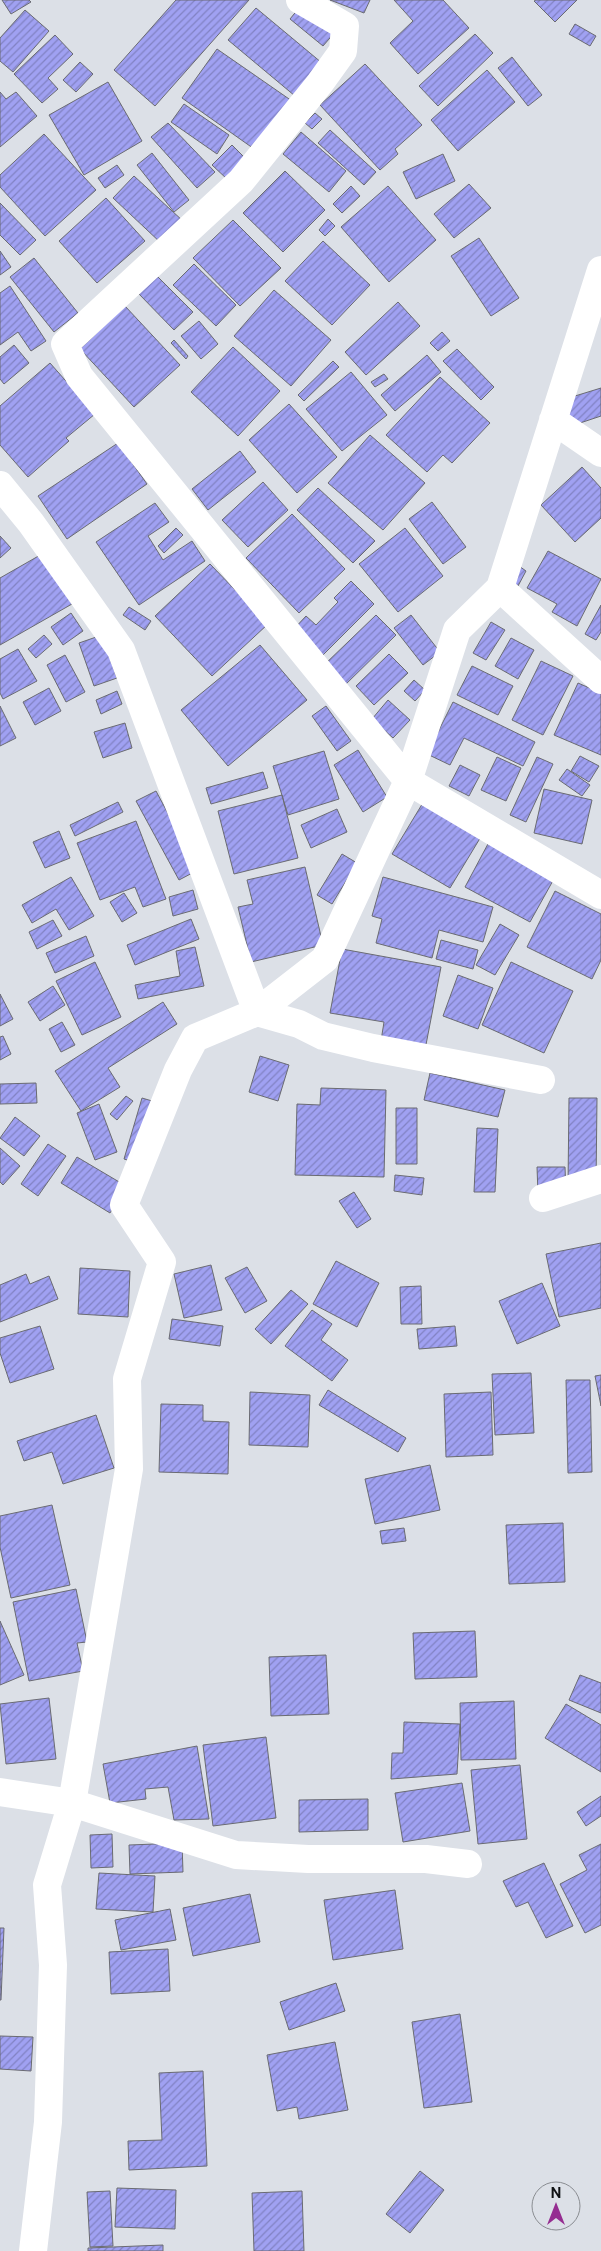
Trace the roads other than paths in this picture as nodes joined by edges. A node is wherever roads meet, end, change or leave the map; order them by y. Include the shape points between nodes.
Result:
1 (300, 0) edge
2 (601, 270) edge
3 (553, 420) junction
4 (601, 453) edge
5 (0, 485) edge
6 (500, 588) junction
7 (601, 680) edge
8 (408, 781) junction
9 (601, 894) edge
10 (257, 1012) junction
11 (541, 1080) dead end
12 (601, 1180) edge
13 (543, 1198) dead end
14 (0, 1792) edge
15 (72, 1803) junction
16 (468, 1864) dead end
17 (33, 2251) edge

1 - 8 street via 345,26 343,51 241,181 65,344 79,376
2 - 3 street
3 - 4 street
3 - 6 street
5 - 10 street via 31,523 121,650
6 - 7 street
6 - 8 street via 457,630
8 - 9 street
8 - 10 street via 325,959
10 - 11 street via 300,1024 323,1036 373,1048
10 - 15 street via 195,1038 178,1070 124,1205 162,1262 127,1379 129,1470
12 - 13 street
14 - 15 street
15 - 16 street via 236,1855 426,1859
15 - 17 street via 46,1885 53,1965 49,2113

